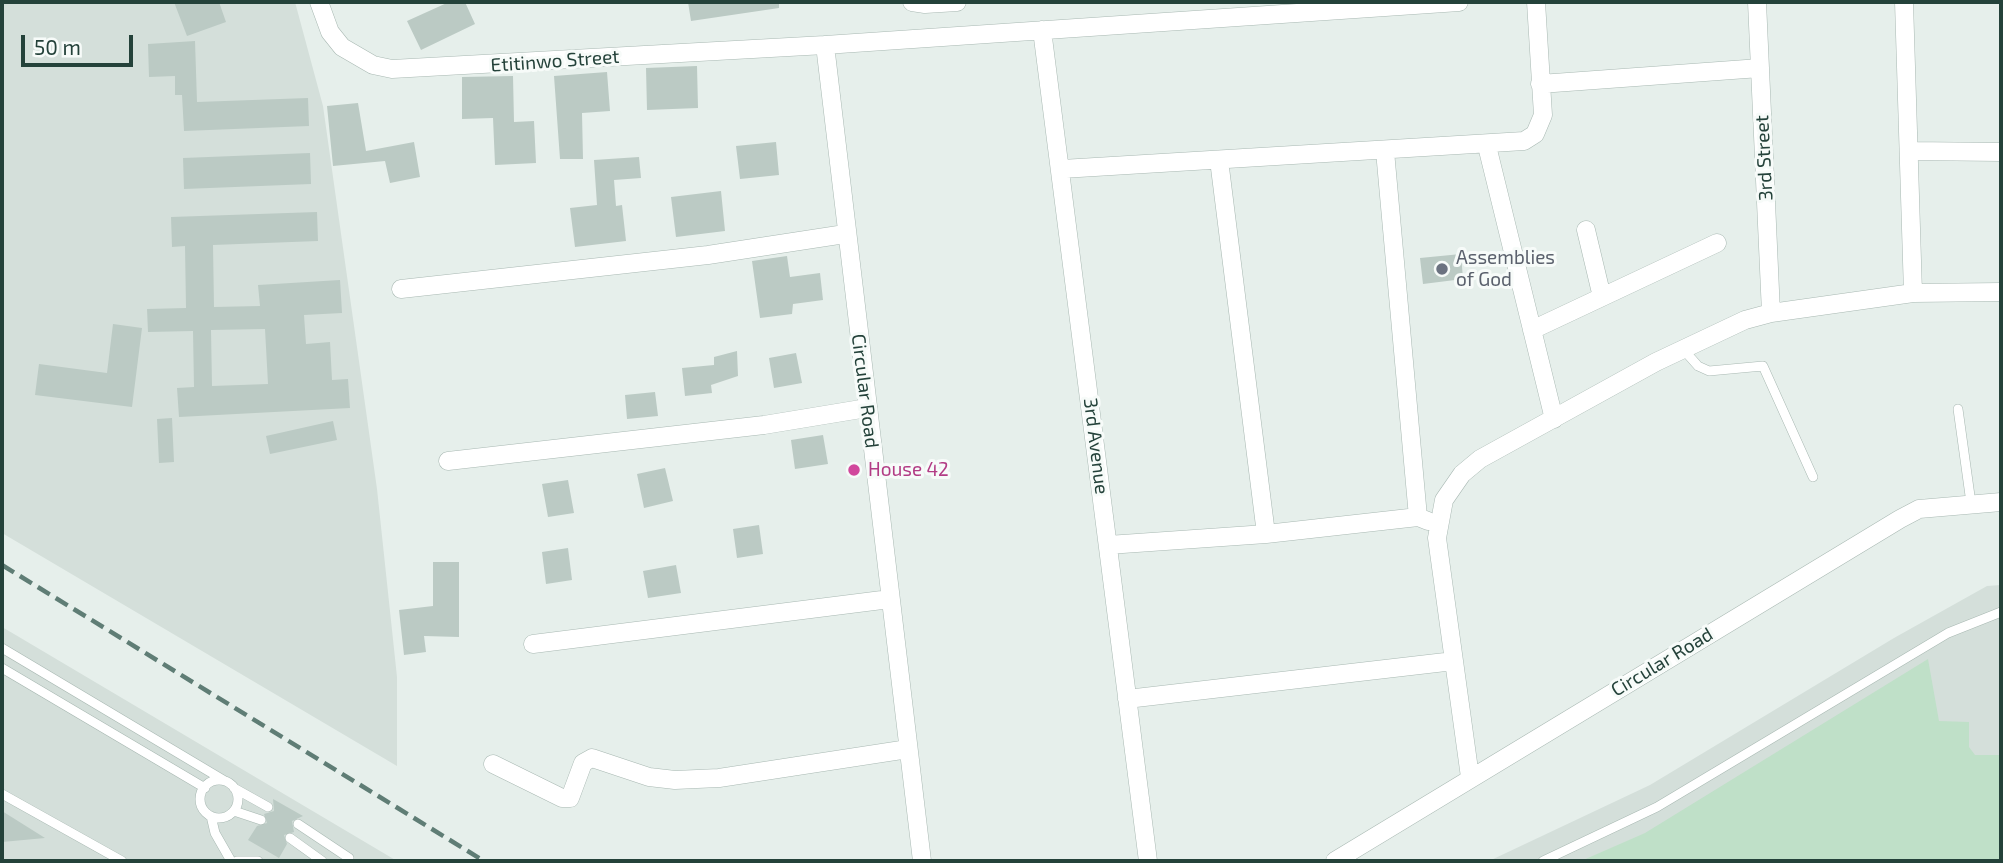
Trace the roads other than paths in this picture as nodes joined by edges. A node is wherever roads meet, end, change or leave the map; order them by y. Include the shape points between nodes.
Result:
1 (319, 2) edge
2 (912, 2) edge
3 (957, 2) edge
4 (1459, 2) edge
5 (1536, 2) edge
6 (1758, 2) edge
7 (1904, 2) edge
8 (1196, 10) edge
9 (1042, 30) junction
10 (825, 45) junction
11 (1760, 68) junction
12 (1540, 84) junction
13 (1487, 146) junction
14 (1385, 151) junction
15 (1910, 151) junction
16 (2001, 152) edge
17 (1219, 160) junction
18 (1062, 169) junction
19 (1586, 230) dead end
20 (845, 234) junction
21 (1717, 243) dead end
22 (401, 289) dead end
23 (2001, 292) edge
24 (1913, 293) junction
25 (1602, 297) junction
26 (1771, 313) junction
27 (1532, 330) junction
28 (1683, 349) junction
29 (867, 408) junction
30 (1958, 409) dead end
31 (1554, 419) junction
32 (449, 461) dead end
33 (1813, 477) dead end
34 (2001, 502) edge
35 (1971, 503) junction
36 (1418, 517) junction
37 (1437, 524) junction
38 (1266, 534) junction
39 (1108, 545) junction
40 (891, 599) junction
41 (2001, 612) edge
42 (533, 644) dead end
43 (2, 648) edge
44 (1454, 661) junction
45 (2, 668) edge
46 (1127, 699) junction
47 (908, 748) junction
48 (493, 764) dead end
49 (1470, 778) junction
50 (225, 781) junction
51 (205, 788) junction
52 (234, 788) junction
53 (2, 794) edge
54 (268, 807) dead end
55 (234, 811) junction
56 (211, 816) junction
57 (261, 820) dead end
58 (298, 824) dead end
59 (290, 838) dead end
60 (351, 860) edge
61 (122, 861) edge
62 (231, 861) edge
63 (237, 861) edge
64 (258, 861) edge
65 (323, 861) edge
66 (922, 861) edge
67 (1148, 861) edge
68 (1335, 861) edge
69 (1543, 861) edge

1 - 10 street, Etitinwo Street via 330,32 342,47 373,65 392,69
2 - 3 street
4 - 8 street, Etitinwo Street
5 - 12 street
6 - 11 street, 3rd Street
7 - 15 street
8 - 9 street, Etitinwo Street
9 - 10 street, Etitinwo Street
9 - 18 street, 3rd Avenue
10 - 20 street, Circular Road
11 - 12 street
11 - 26 street, 3rd Street
12 - 13 street via 1543,115 1535,134 1524,141
13 - 14 street
13 - 27 street
14 - 17 street
14 - 36 street
15 - 16 street
15 - 24 street
17 - 18 street
17 - 38 street
18 - 39 street, 3rd Avenue
19 - 25 street
20 - 22 street via 708,255
20 - 29 street, Circular Road
21 - 25 street
23 - 24 street
24 - 26 street
25 - 27 street
26 - 28 street
27 - 31 street
28 - 31 street
28 - 33 lane via 1709,371 1763,366
29 - 32 street via 764,425
29 - 40 street, Circular Road
30 - 35 lane
31 - 37 street via 1480,459 1462,474 1444,500
34 - 35 street, Circular Road
35 - 49 street, Circular Road via 1919,509 1900,519
36 - 37 street
36 - 38 street
37 - 44 street
38 - 39 street
39 - 46 street, 3rd Avenue
40 - 42 street
40 - 47 street, Circular Road
41 - 69 lane via 1948,634 1657,807
43 - 50 lane
44 - 46 street
44 - 49 street
45 - 51 lane
46 - 67 street, 3rd Avenue
47 - 48 street via 719,778 675,780 649,777 592,758 583,763 570,798
47 - 66 street, Circular Road
49 - 68 street, Circular Road
50 - 51 lane
50 - 52 lane
51 - 56 lane via 201,802
52 - 54 lane
52 - 55 lane via 238,799
53 - 61 lane
55 - 56 lane via 224,818
55 - 57 lane
56 - 62 lane
58 - 60 lane
59 - 65 lane
60 - 65 lane via 332,857
63 - 64 lane

